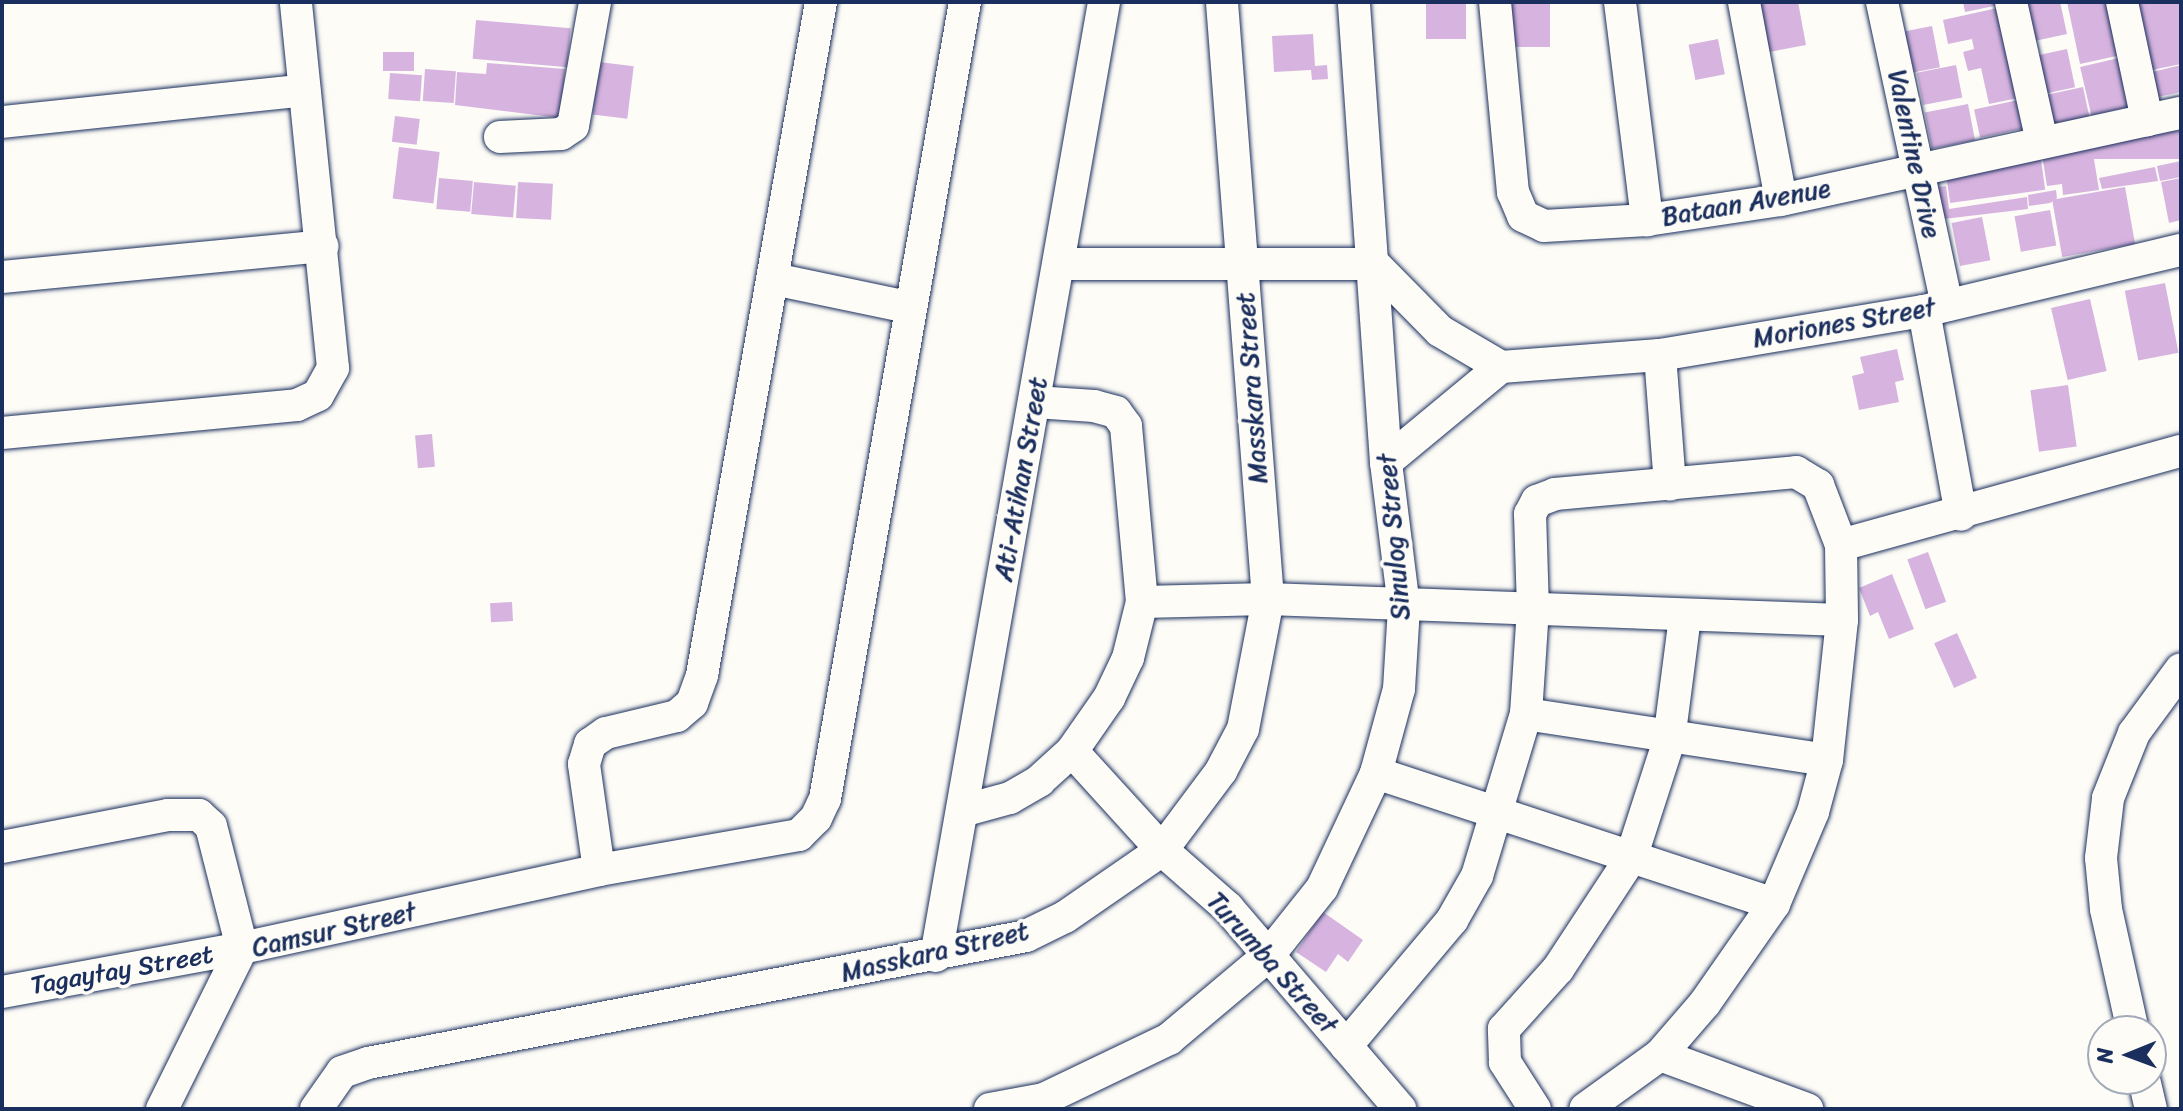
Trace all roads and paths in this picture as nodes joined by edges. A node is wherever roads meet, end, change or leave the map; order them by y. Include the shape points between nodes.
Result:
1 (296, 2) edge
2 (595, 2) edge
3 (821, 2) edge
4 (965, 2) edge
5 (1104, 2) edge
6 (1222, 2) edge
7 (1354, 2) edge
8 (1495, 2) edge
9 (1620, 2) edge
10 (1744, 2) edge
11 (1882, 2) edge
12 (2011, 2) edge
13 (2122, 2) edge
14 (304, 90) junction
15 (2181, 113) edge
16 (2147, 120) junction
17 (2, 122) edge
18 (500, 137) dead end
19 (2042, 142) junction
20 (1916, 168) junction
21 (1781, 200) junction
22 (1647, 220) junction
23 (323, 246) junction
24 (2181, 250) edge
25 (1059, 264) junction
26 (1374, 264) junction
27 (1243, 268) junction
28 (2, 277) edge
29 (774, 279) junction
30 (908, 307) junction
31 (1935, 308) junction
32 (1660, 355) junction
33 (1501, 367) junction
34 (1035, 402) junction
35 (2, 433) edge
36 (2181, 451) edge
37 (1386, 462) junction
38 (1670, 485) junction
39 (1961, 515) junction
40 (1841, 545) junction
41 (1268, 599) junction
42 (1142, 602) junction
43 (1404, 607) junction
44 (1533, 609) junction
45 (1685, 617) junction
46 (1842, 620) junction
47 (2181, 669) edge
48 (1526, 714) junction
49 (1669, 740) junction
50 (1072, 751) junction
51 (1827, 760) junction
52 (1376, 773) junction
53 (962, 811) junction
54 (1498, 814) junction
55 (2, 847) edge
56 (1162, 850) junction
57 (1631, 858) junction
58 (599, 870) junction
59 (1774, 904) junction
60 (242, 948) junction
61 (936, 956) junction
62 (1268, 956) junction
63 (2, 992) edge
64 (2129, 1015) edge
65 (1346, 1046) junction
66 (1660, 1055) junction
67 (162, 1109) edge
68 (316, 1109) edge
69 (990, 1109) edge
70 (1400, 1109) edge
71 (1535, 1109) edge
72 (1585, 1109) edge
73 (1807, 1109) edge

1 - 14 street
2 - 18 street via 573,126 561,134
3 - 29 street
4 - 30 street, Camsur Street
5 - 25 street, Ati-Atihan Street
6 - 27 street, Masskara Street
7 - 26 street, Sinulog Street
8 - 22 street, Bataan Avenue via 1513,192 1523,216 1544,226
9 - 22 street
10 - 21 street
11 - 20 street, Valentine Drive
12 - 19 street
13 - 16 street
14 - 17 street
14 - 23 street
15 - 16 street, Bataan Avenue
16 - 19 street, Bataan Avenue
19 - 20 street, Bataan Avenue
20 - 21 street, Bataan Avenue
20 - 31 street, Valentine Drive
21 - 22 street, Bataan Avenue
23 - 28 street
23 - 35 street via 333,368 318,395 297,405
24 - 31 street, Moriones Street
25 - 27 street
25 - 34 street, Ati-Atihan Street
26 - 27 street
26 - 33 street via 1440,331
26 - 37 street, Sinulog Street
27 - 41 street, Masskara Street
29 - 30 street
29 - 58 street via 702,675 692,703 677,716 606,733 590,744 584,764
30 - 58 street, Camsur Street via 825,799 816,818 799,835
31 - 32 street, Moriones Street
31 - 39 street, Valentine Drive
32 - 33 street, Moriones Street
32 - 38 street
33 - 37 street
34 - 42 street via 1094,406 1116,412 1126,426
34 - 53 street, Ati-Atihan Street
36 - 39 street
37 - 43 street, Sinulog Street
38 - 40 street via 1796,472 1818,485
38 - 44 street via 1555,494 1537,501 1530,514
39 - 40 street
40 - 46 street
41 - 42 street
41 - 43 street
41 - 56 street, Masskara Street via 1243,729 1221,771
42 - 50 street via 1122,672
43 - 44 street
43 - 52 street, Sinulog Street via 1399,689
44 - 45 street
44 - 48 street
45 - 46 street
45 - 49 street
46 - 51 street
47 - 64 street via 2134,733 2108,798 2101,858 2106,909
48 - 49 street
48 - 54 street
49 - 51 street
49 - 57 street
50 - 53 street via 1010,798
50 - 56 street, Turumba Street
51 - 59 street via 1813,812
52 - 54 street
52 - 62 street, Sinulog Street via 1322,888
53 - 61 street, Ati-Atihan Street
54 - 57 street
54 - 65 street via 1477,876 1452,920
55 - 60 street via 168,815 199,815 211,826
56 - 61 street, Masskara Street via 1039,930
56 - 62 street, Turumba Street via 1228,908
57 - 59 street
57 - 71 street via 1583,936 1504,1029 1505,1062
58 - 60 street, Camsur Street
59 - 66 street via 1738,960
60 - 63 street, Tagaytay Street
60 - 67 street, Camsur Street
61 - 68 street, Masskara Street via 368,1063 342,1072
62 - 65 street, Turumba Street
62 - 69 street, Sinulog Street via 1157,1046 1044,1099
65 - 70 street, Turumba Street
66 - 72 street
66 - 73 street

